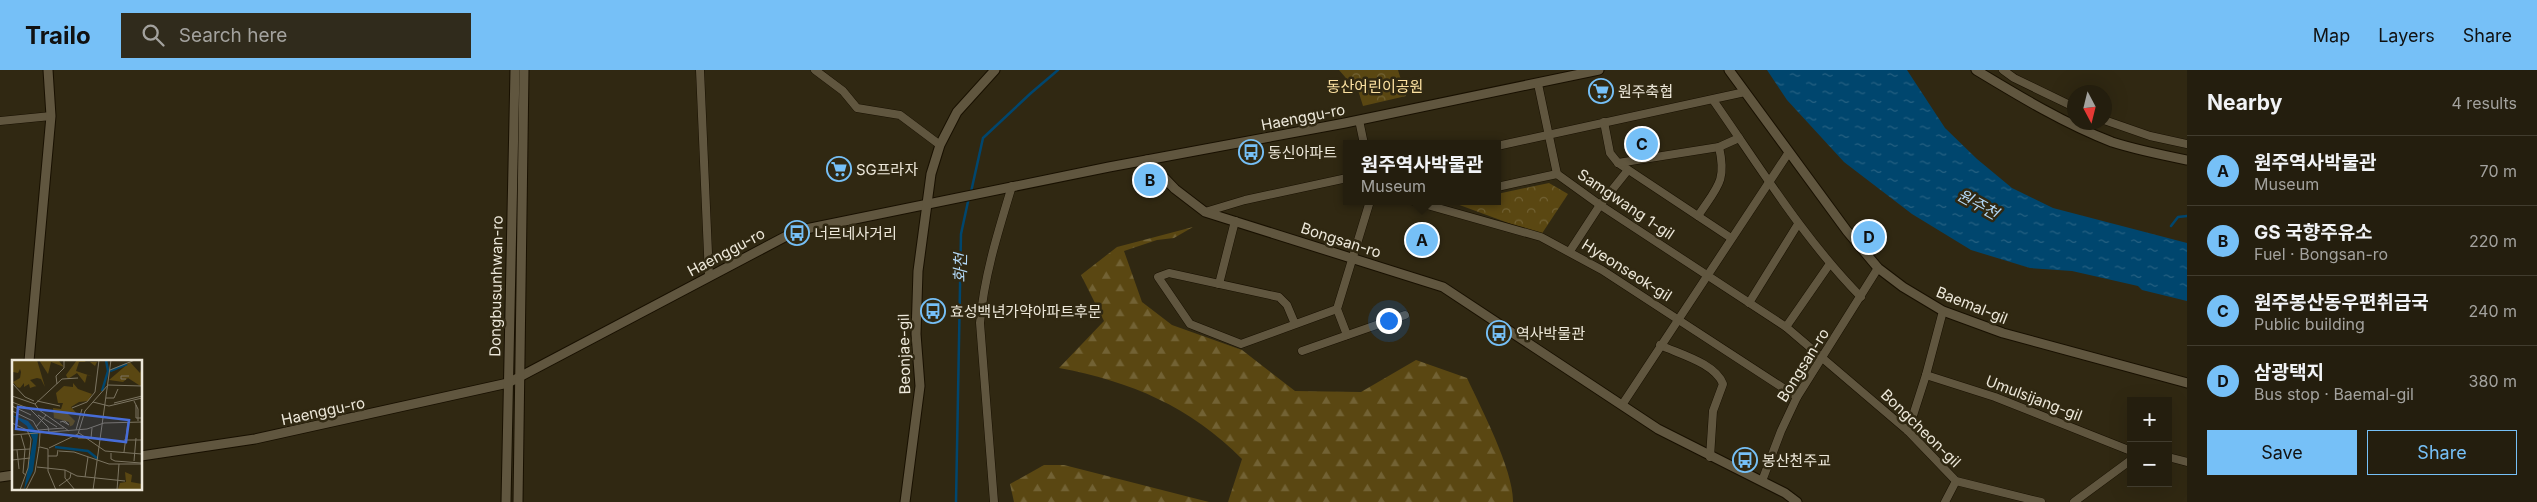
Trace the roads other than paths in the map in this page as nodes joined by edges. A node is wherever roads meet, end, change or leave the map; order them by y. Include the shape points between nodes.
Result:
1 (48, 70) edge
2 (515, 70) edge
3 (524, 70) edge
4 (700, 70) edge
5 (815, 70) edge
6 (995, 70) edge
7 (1600, 70) edge
8 (1729, 70) edge
9 (1976, 70) edge
10 (2003, 70) edge
11 (1538, 84) junction
12 (1745, 92) junction
13 (1713, 100) junction
14 (2067, 104) edge
15 (51, 116) junction
16 (1359, 120) junction
17 (0, 121) edge
18 (1604, 122) junction
19 (2112, 123) edge
20 (1548, 134) junction
21 (1739, 138) junction
22 (1363, 140) edge
23 (2187, 144) edge
24 (940, 145) junction
25 (1501, 145) edge
26 (1719, 147) junction
27 (1788, 152) junction
28 (1147, 160) junction
29 (2187, 160) edge
30 (1618, 164) junction
31 (1628, 170) junction
32 (1557, 174) junction
33 (1343, 179) edge
34 (1769, 181) junction
35 (1012, 186) junction
36 (1501, 187) edge
37 (1369, 205) edge
38 (1429, 205) edge
39 (925, 206) junction
40 (1600, 206) junction
41 (1205, 212) junction
42 (1698, 216) junction
43 (1235, 221) junction
44 (1798, 224) junction
45 (1731, 238) junction
46 (1570, 251) junction
47 (1354, 258) junction
48 (1829, 265) junction
49 (1878, 268) junction
50 (1707, 274) junction
51 (709, 276) junction
52 (1219, 284) junction
53 (1861, 297) junction
54 (1749, 302) junction
55 (1337, 309) junction
56 (1942, 311) junction
57 (1405, 315) dead end
58 (1678, 319) junction
59 (1295, 324) junction
60 (1786, 327) junction
61 (1347, 335) junction
62 (1660, 345) junction
63 (1302, 351) dead end
64 (1823, 358) junction
65 (29, 360) edge
66 (1926, 375) junction
67 (520, 378) junction
68 (508, 383) junction
69 (2187, 383) edge
70 (1797, 397) junction
71 (1622, 406) junction
72 (1908, 431) junction
73 (2127, 449) edge
74 (142, 456) edge
75 (1710, 456) junction
76 (2172, 458) edge
77 (2187, 462) edge
78 (2127, 463) edge
79 (1956, 481) junction
80 (1762, 482) junction
81 (506, 502) edge
82 (518, 502) edge
83 (905, 502) edge
84 (994, 502) edge
85 (1797, 502) edge
86 (1945, 502) edge
87 (2040, 502) edge
88 (2074, 502) edge

1 - 15 street
2 - 68 street, Dongbusunhwan-ro
3 - 67 street, Dongbusunhwan-ro
4 - 51 street
5 - 24 street via 843,91 857,108 900,115
6 - 24 street via 957,112
7 - 11 street, Haenggu-ro
8 - 12 street, Baemal-gil
9 - 29 street via 2049,111 2112,141 2153,154
10 - 14 street
11 - 16 street, Haenggu-ro
11 - 20 street, Samgwang 1-gil
12 - 13 street
12 - 27 street, Baemal-gil
13 - 18 street
13 - 21 street
15 - 17 street
15 - 65 street
16 - 22 street
16 - 28 street, Haenggu-ro
18 - 20 street
18 - 30 street via 1610,152
19 - 23 street
20 - 25 street
20 - 32 street, Samgwang 1-gil
21 - 26 street
21 - 34 street
24 - 39 street
26 - 30 street
26 - 42 street via 1723,172 1721,182
27 - 34 street
27 - 49 street, Baemal-gil
28 - 35 street, Haenggu-ro
28 - 41 street, Bongsan-ro via 1175,189
30 - 31 street
31 - 40 street
31 - 42 street
32 - 36 street
32 - 40 street, Samgwang 1-gil
33 - 41 street via 1244,200
34 - 44 street
34 - 45 street
35 - 39 street, Haenggu-ro
35 - 84 street via 991,256 980,323
37 - 47 street
38 - 46 street, Hyeonseok-gil via 1541,237
39 - 51 street, Haenggu-ro via 796,231
39 - 83 street, Beonjae-gil via 917,280 916,334 920,386
40 - 46 street
40 - 50 street, Samgwang 1-gil
41 - 43 street, Bongsan-ro
42 - 45 street
43 - 47 street, Bongsan-ro
43 - 52 street
44 - 48 street
44 - 54 street
45 - 50 street
46 - 58 street, Hyeonseok-gil
47 - 55 street
47 - 71 street, Bongsan-ro via 1443,287
48 - 53 street
48 - 60 street
49 - 53 street, Bongsan-ro
49 - 56 street, Baemal-gil
50 - 54 street, Samgwang 1-gil
50 - 58 street
51 - 67 street, Haenggu-ro
52 - 59 street via 1279,297 1287,305
52 - 59 street via 1169,272 1158,277 1190,324 1241,344
53 - 64 street, Bongsan-ro
54 - 60 street, Samgwang 1-gil
55 - 59 street
55 - 61 street
56 - 66 street
56 - 69 street, Baemal-gil via 2003,333
57 - 61 street
58 - 62 street
58 - 70 street, Hyeonseok-gil
60 - 64 street, Samgwang 1-gil
61 - 63 street
62 - 71 street
62 - 75 street via 1713,370 1723,384 1713,411
64 - 70 street, Bongsan-ro
64 - 72 street, Bongcheon-gil
66 - 72 street
66 - 73 street, Umulsijang-gil via 1995,397
67 - 68 street, Haenggu-ro
67 - 82 street, Dongbusunhwan-ro
68 - 74 street, Haenggu-ro via 255,439
68 - 81 street, Dongbusunhwan-ro
70 - 80 street, Bongsan-ro
71 - 75 street, Bongsan-ro
72 - 79 street, Bongcheon-gil
75 - 80 street, Bongsan-ro
76 - 77 street
78 - 88 street
79 - 86 street
79 - 87 street, Bongcheon-gil
80 - 85 street, Bongsan-ro

